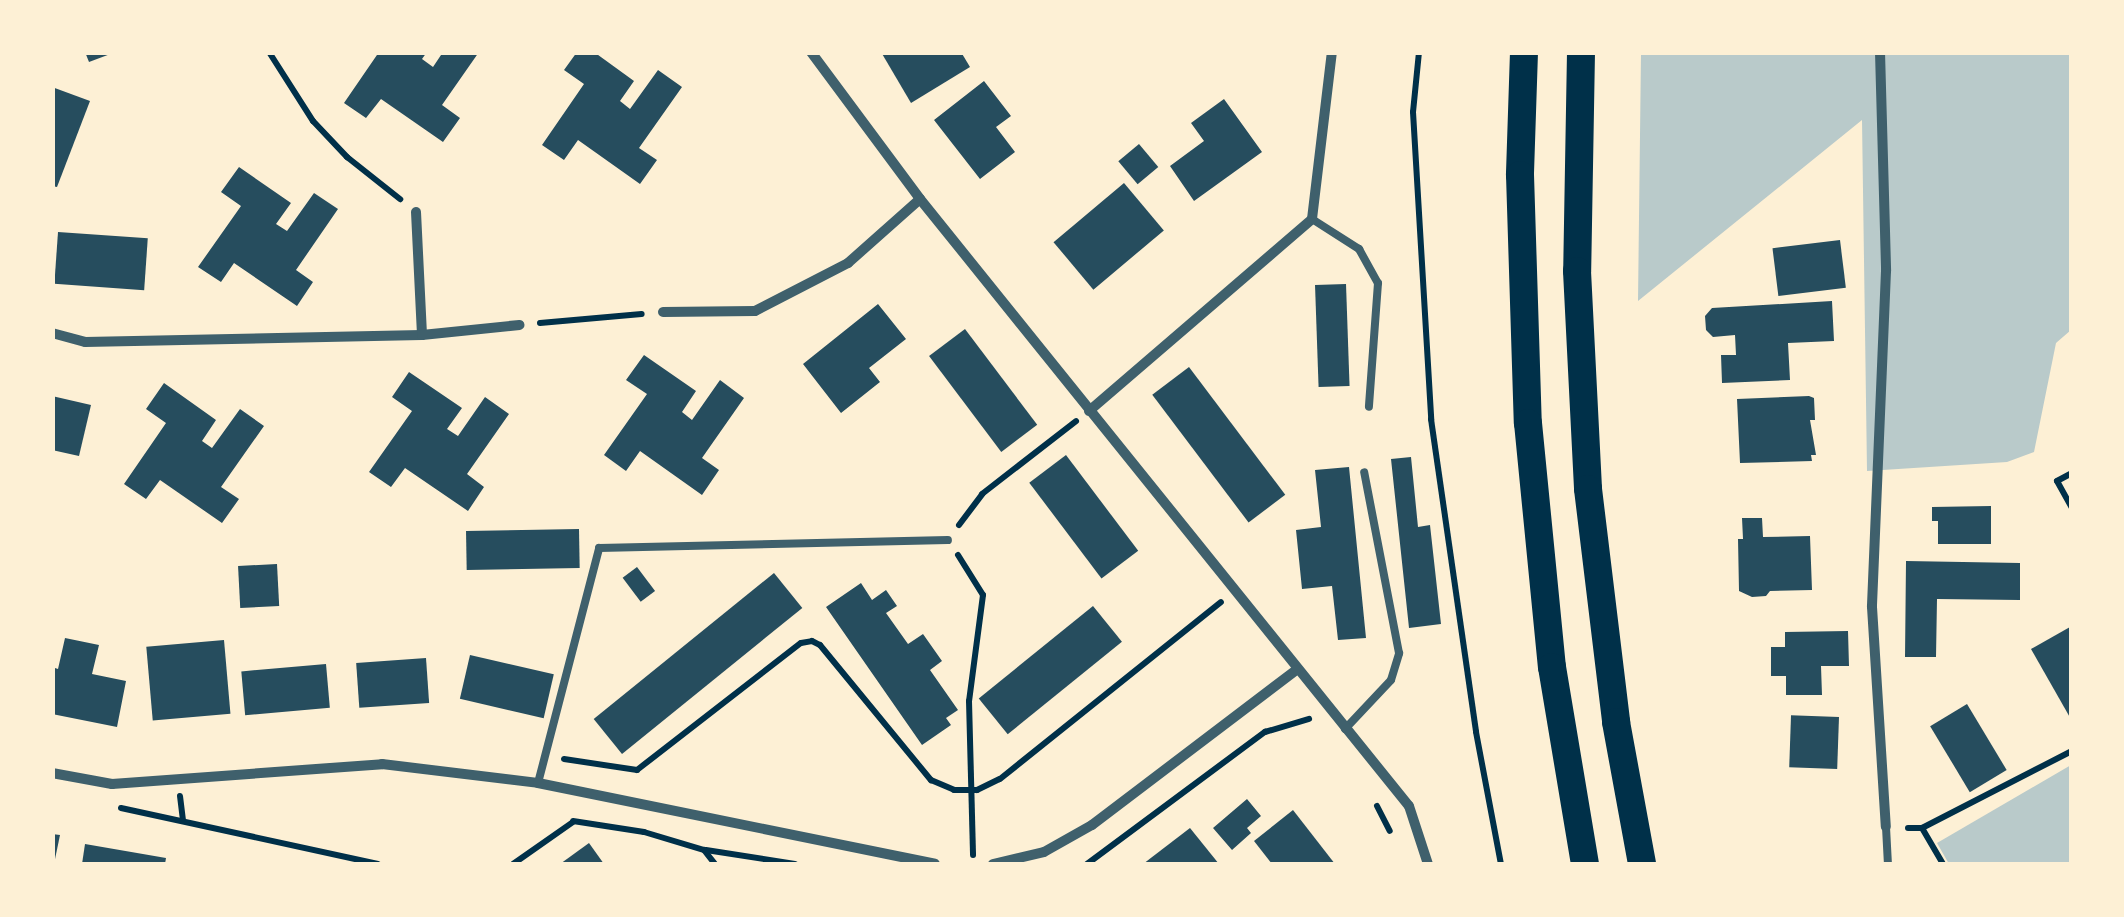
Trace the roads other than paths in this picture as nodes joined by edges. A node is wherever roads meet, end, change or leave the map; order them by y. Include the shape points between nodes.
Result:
1 (811, 52) edge
2 (1332, 52) edge
3 (1524, 52) edge
4 (1580, 52) edge
5 (1880, 52) edge
6 (920, 200) junction
7 (416, 212) road end
8 (1312, 219) junction
9 (662, 312) road end
10 (518, 324) road end
11 (52, 333) edge
12 (422, 335) junction
13 (1369, 407) dead end
14 (1089, 411) junction
15 (1364, 472) dead end
16 (948, 540) road end
17 (1296, 670) junction
18 (1345, 729) junction
19 (52, 773) edge
20 (538, 783) junction
21 (1886, 827) joint
22 (936, 864) edge
23 (993, 864) edge
24 (1428, 864) edge
25 (1585, 864) edge
26 (1642, 864) edge
27 (1888, 864) edge

1 - 6 street
2 - 8 street
3 - 25 highway via 1521,246 1528,422 1552,667
4 - 26 highway via 1577,271 1588,489 1616,722
5 - 21 street via 1886,271 1872,607
6 - 9 street via 848,264 756,311
6 - 14 street
7 - 12 street
8 - 13 lane via 1359,249 1378,283
8 - 14 street
10 - 12 street
11 - 12 street via 85,342
14 - 17 street
15 - 18 lane via 1399,653 1392,680
16 - 20 lane via 600,548
17 - 18 street
17 - 23 street via 1092,825 1044,852
18 - 24 street via 1409,806
19 - 20 street via 112,784 382,764
20 - 22 street
21 - 27 lane

